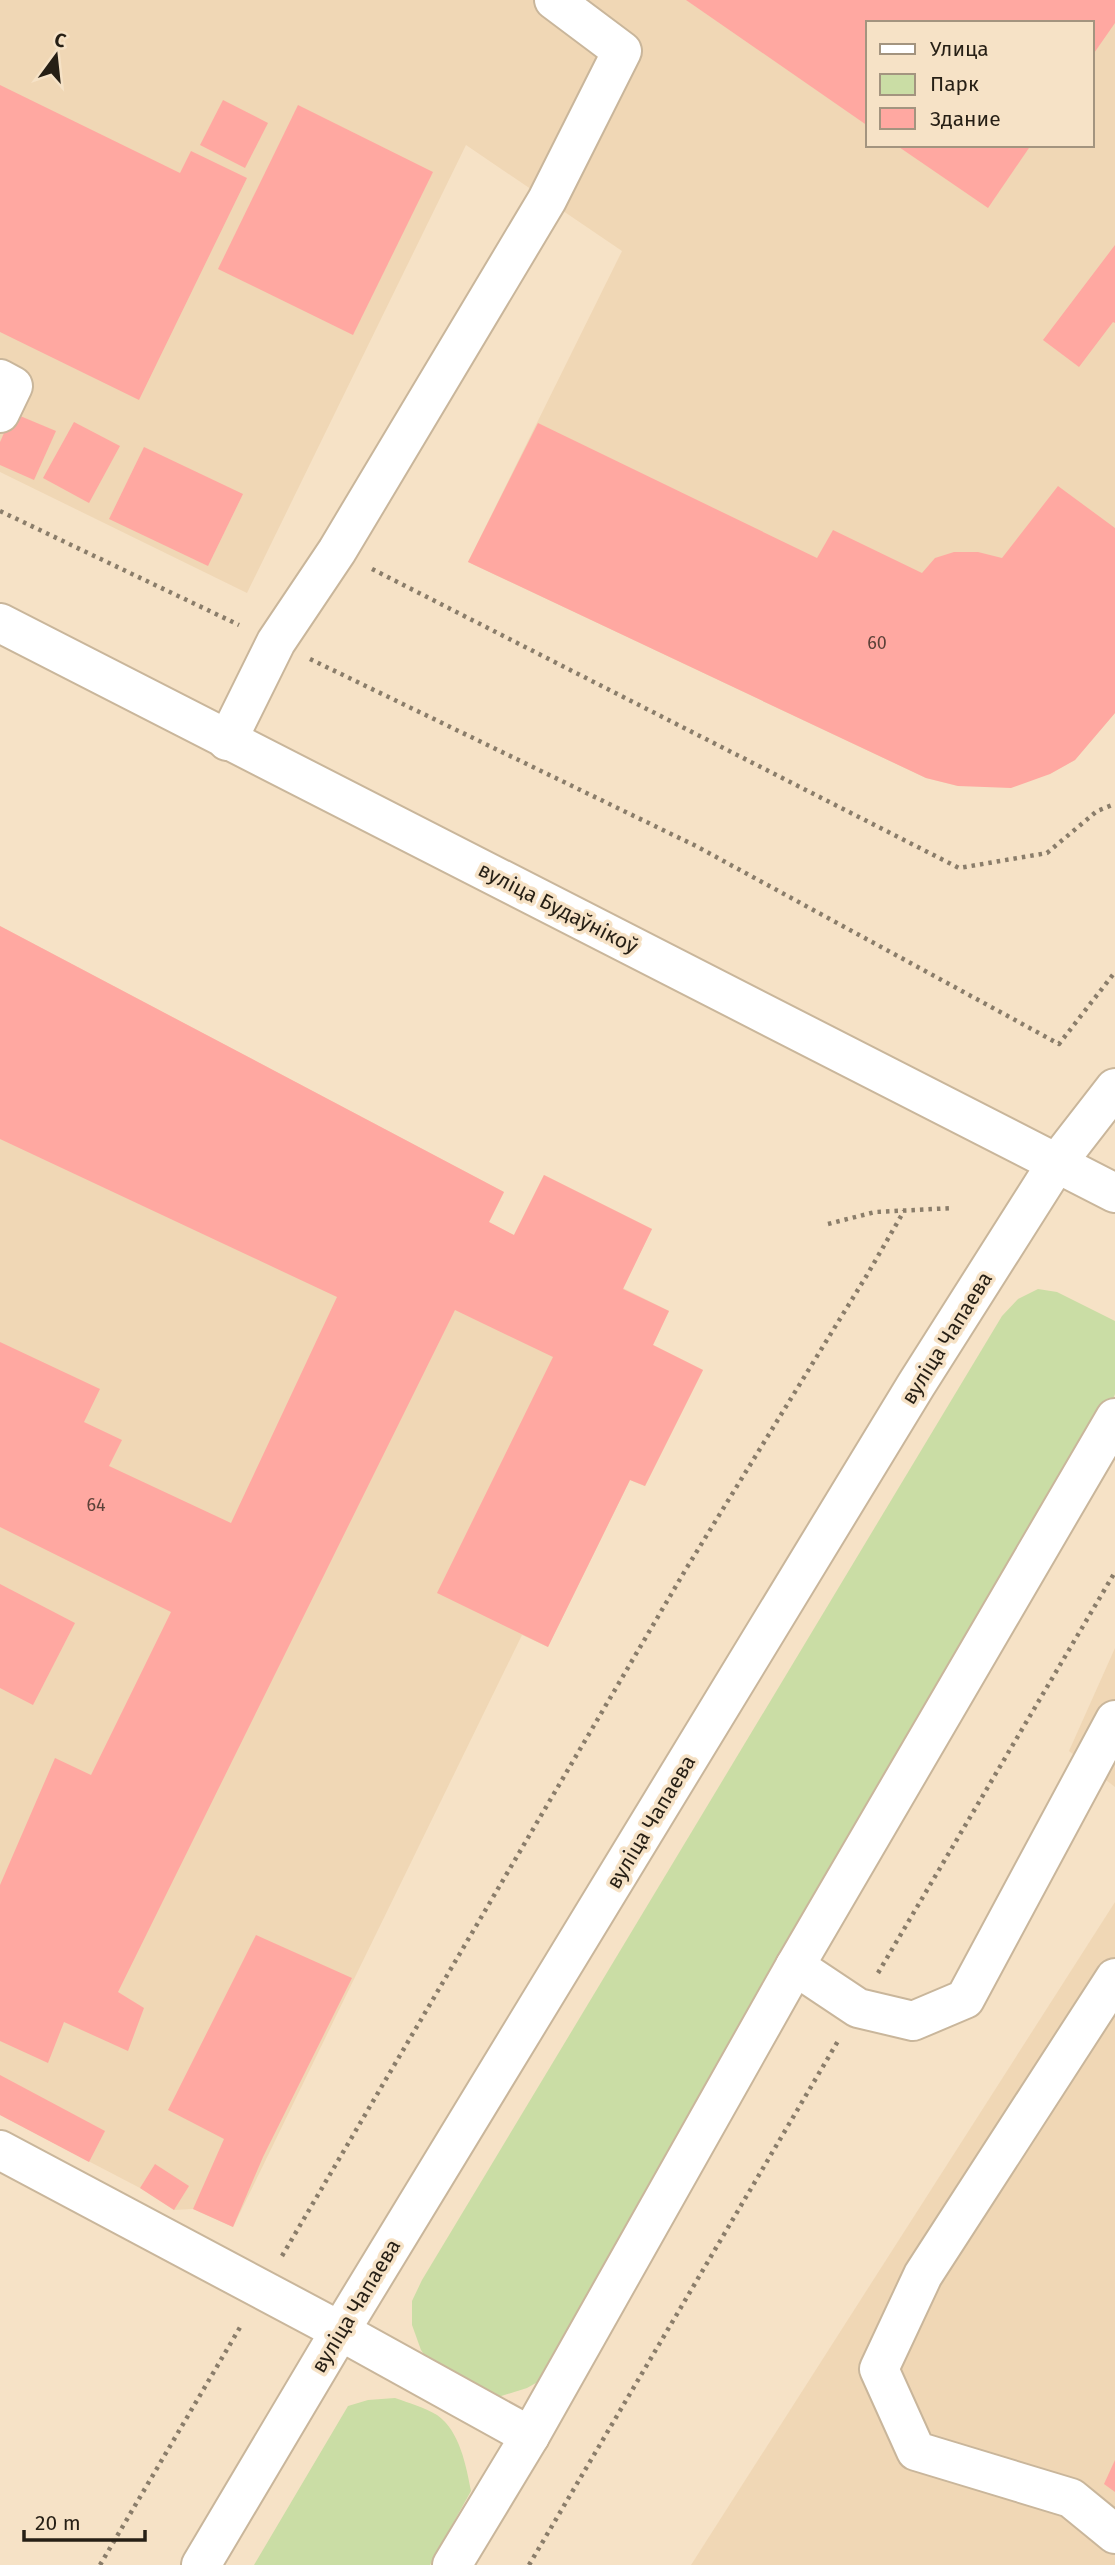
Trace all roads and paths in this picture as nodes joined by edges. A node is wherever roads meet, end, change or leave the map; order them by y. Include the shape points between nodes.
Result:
1 (554, 0) edge
2 (0, 379) edge
3 (0, 413) edge
4 (0, 511) edge
5 (337, 551) junction
6 (0, 623) edge
7 (276, 642) junction
8 (227, 741) junction
9 (1115, 804) edge
10 (1115, 972) edge
11 (1115, 1088) edge
12 (1056, 1164) junction
13 (1115, 1192) edge
14 (953, 1208) dead end
15 (904, 1211) junction
16 (828, 1224) dead end
17 (1115, 1418) edge
18 (1115, 1572) edge
19 (1115, 1720) edge
20 (795, 1966) junction
21 (1115, 1978) edge
22 (858, 2008) junction
23 (0, 2150) edge
24 (261, 2291) junction
25 (340, 2331) junction
26 (530, 2436) junction
27 (1115, 2534) edge
28 (100, 2565) edge
29 (201, 2565) edge
30 (452, 2565) edge
31 (530, 2565) edge

1 - 5 main road via 622,51 547,200
2 - 3 main road via 13,386
4 - 7 path
5 - 7 main road
5 - 9 path via 959,868 1047,853 1097,811
6 - 8 main road, вуліца Будаўнікоў
7 - 8 main road
7 - 10 path via 696,846 1059,1044
8 - 12 main road, вуліца Будаўнікоў
11 - 12 main road, вуліца Чапаева
12 - 13 main road, вуліца Будаўнікоў
12 - 25 main road, вуліца Чапаева via 916,1385
14 - 15 path
15 - 16 path via 875,1212
15 - 24 path via 686,1569
17 - 20 main road
18 - 22 path
19 - 22 main road via 965,1998 913,2021
20 - 22 main road
20 - 26 main road
21 - 27 main road via 923,2275 879,2369 916,2451 1071,2498
22 - 31 path
23 - 24 main road
24 - 25 main road
24 - 28 path
25 - 26 main road
25 - 29 main road, вуліца Чапаева
26 - 30 main road

